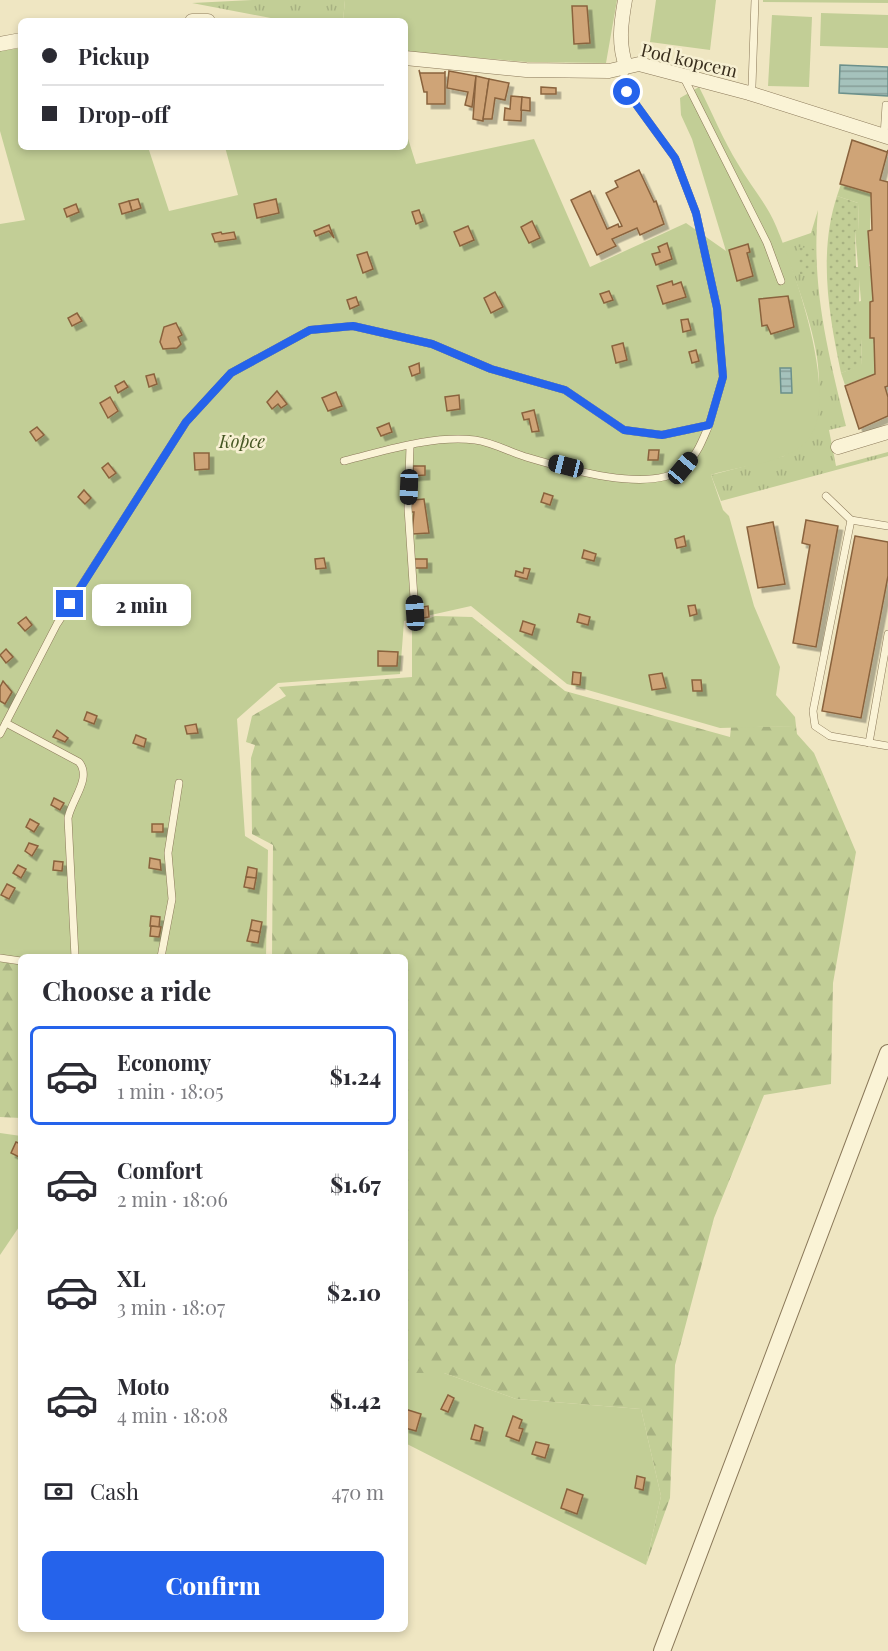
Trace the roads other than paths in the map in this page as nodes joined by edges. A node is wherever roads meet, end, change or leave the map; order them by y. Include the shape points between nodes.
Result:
1 (626, 0) edge
2 (755, 0) edge
3 (18, 41) edge
4 (0, 44) edge
5 (408, 58) edge
6 (626, 66) junction
7 (683, 76) junction
8 (748, 93) junction
9 (886, 105) dead end
10 (886, 136) edge
11 (781, 281) dead end
12 (709, 425) junction
13 (888, 432) edge
14 (410, 446) junction
15 (838, 447) dead end
16 (344, 460) dead end
17 (826, 496) dead end
18 (851, 520) junction
19 (888, 526) edge
20 (415, 613) dead end
21 (888, 634) edge
22 (6, 723) junction
23 (0, 734) edge
24 (869, 743) junction
25 (888, 746) edge
26 (179, 783) dead end
27 (75, 954) edge
28 (162, 954) edge
29 (0, 958) edge
30 (18, 961) edge
31 (888, 1053) edge
32 (662, 1651) edge

1 - 6 street via 620,38
2 - 8 lane via 752,86
3 - 4 street
5 - 6 street, Pod kopcem via 526,70 609,71
6 - 7 street, Pod kopcem via 639,64
6 - 12 lane via 623,80 627,92 675,158 696,213 717,308 723,377
7 - 8 street, Pod kopcem
7 - 11 lane via 767,243
8 - 10 street, Pod kopcem
9 - 10 lane
12 - 14 lane via 699,449 683,468 647,480 607,476 475,440
12 - 22 lane via 662,435 624,430 565,390 491,369 432,344 353,326 310,330 231,373 186,422 57,624
13 - 15 street
14 - 16 lane
14 - 20 lane via 408,508
17 - 18 lane
18 - 19 lane
18 - 24 lane via 813,711 815,726 830,736
21 - 24 lane
22 - 23 lane
22 - 27 lane via 79,762 85,769 68,818
24 - 25 lane
26 - 28 lane via 168,853 172,899
29 - 30 lane
31 - 32 street

